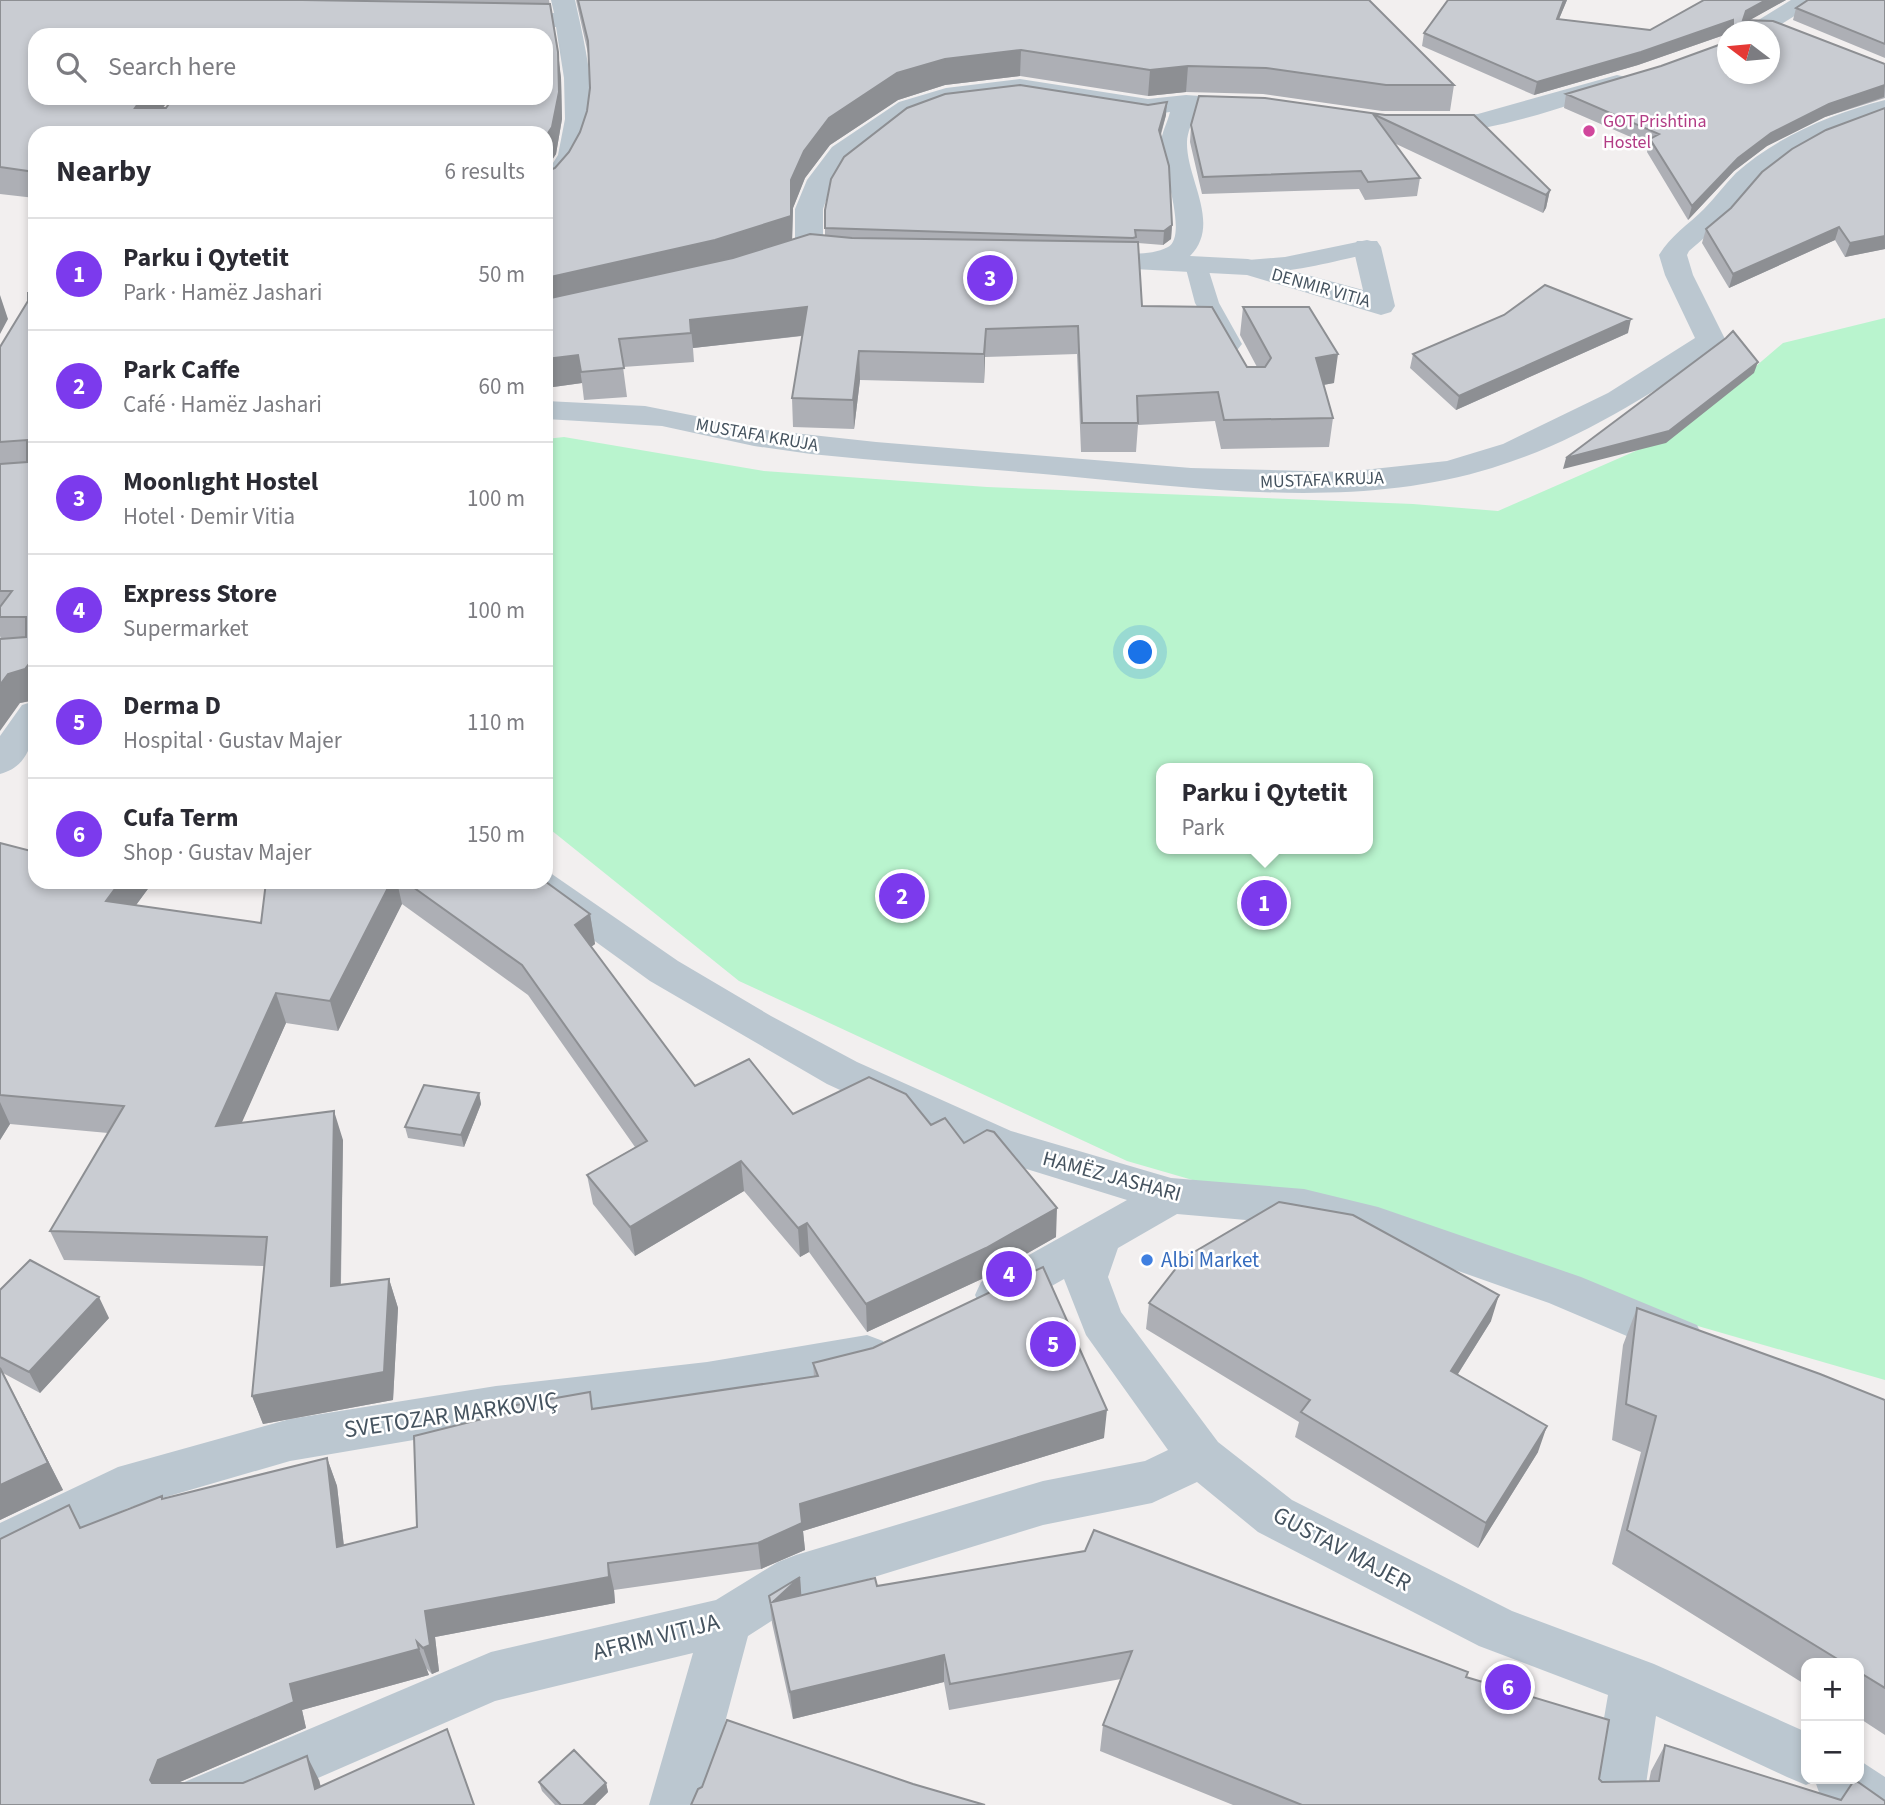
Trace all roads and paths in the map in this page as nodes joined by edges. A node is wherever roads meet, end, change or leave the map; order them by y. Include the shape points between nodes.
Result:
1 (1808, 0) edge
2 (565, 10) edge
3 (474, 21) edge
4 (1772, 21) edge
5 (1636, 76) edge
6 (1186, 103) junction
7 (1274, 106) edge
8 (1885, 108) edge
9 (1406, 123) edge
10 (553, 181) edge
11 (1367, 247) joint
12 (808, 254) edge
13 (1063, 260) edge
14 (1132, 262) junction
15 (1196, 265) junction
16 (1248, 267) junction
17 (1241, 365) edge
18 (553, 410) edge
19 (28, 723) edge
20 (0, 762) edge
21 (550, 889) edge
22 (1171, 1196) junction
23 (1101, 1234) junction
24 (956, 1315) edge
25 (908, 1337) edge
26 (1715, 1353) edge
27 (1201, 1457) junction
28 (0, 1548) edge
29 (727, 1621) junction
30 (1636, 1681) junction
31 (1801, 1757) edge
32 (1848, 1784) edge
33 (194, 1805) edge
34 (676, 1805) edge
35 (1616, 1805) edge
36 (1881, 1805) edge

1 - 4 street
2 - 3 street
2 - 10 street via 576,81 576,133 571,157
5 - 9 street via 1479,121
6 - 7 street
6 - 12 street via 1148,107 1020,87 946,96 908,107 841,153 820,180 809,209
6 - 14 street via 1174,142 1190,219 1187,244 1178,253
8 - 18 street, MUSTAFA KRUJA via 1807,137 1773,156 1713,216 1681,239 1673,255 1711,341 1662,374 1522,447 1449,470 1358,481 1245,483 845,449 775,441 616,411
11 - 16 lane, DENMIR VITIA
11 - 16 street, DENMIR VITIA via 1381,306
13 - 14 street
14 - 15 street, DENMIR VITIA
15 - 16 street, DENMIR VITIA
15 - 17 lane via 1207,303
19 - 20 street
21 - 22 street, HAMËZ JASHARI via 664,971 842,1073 999,1144
22 - 23 street
22 - 26 street, HAMËZ JASHARI via 1304,1207 1378,1225 1565,1290
23 - 24 street
23 - 27 street, GUSTAV MAJER via 1086,1277 1102,1321
25 - 28 street, SVETOZAR MARKOVIÇ via 873,1354 707,1382 496,1406 290,1440 118,1489
27 - 29 street, AFRIM VITIJA via 1152,1481 1043,1503 796,1578
27 - 30 street, GUSTAV MAJER via 1275,1516 1497,1629
29 - 33 street, AFRIM VITIJA via 491,1677
29 - 34 street
30 - 31 street, GUSTAV MAJER
30 - 35 street
32 - 36 street

